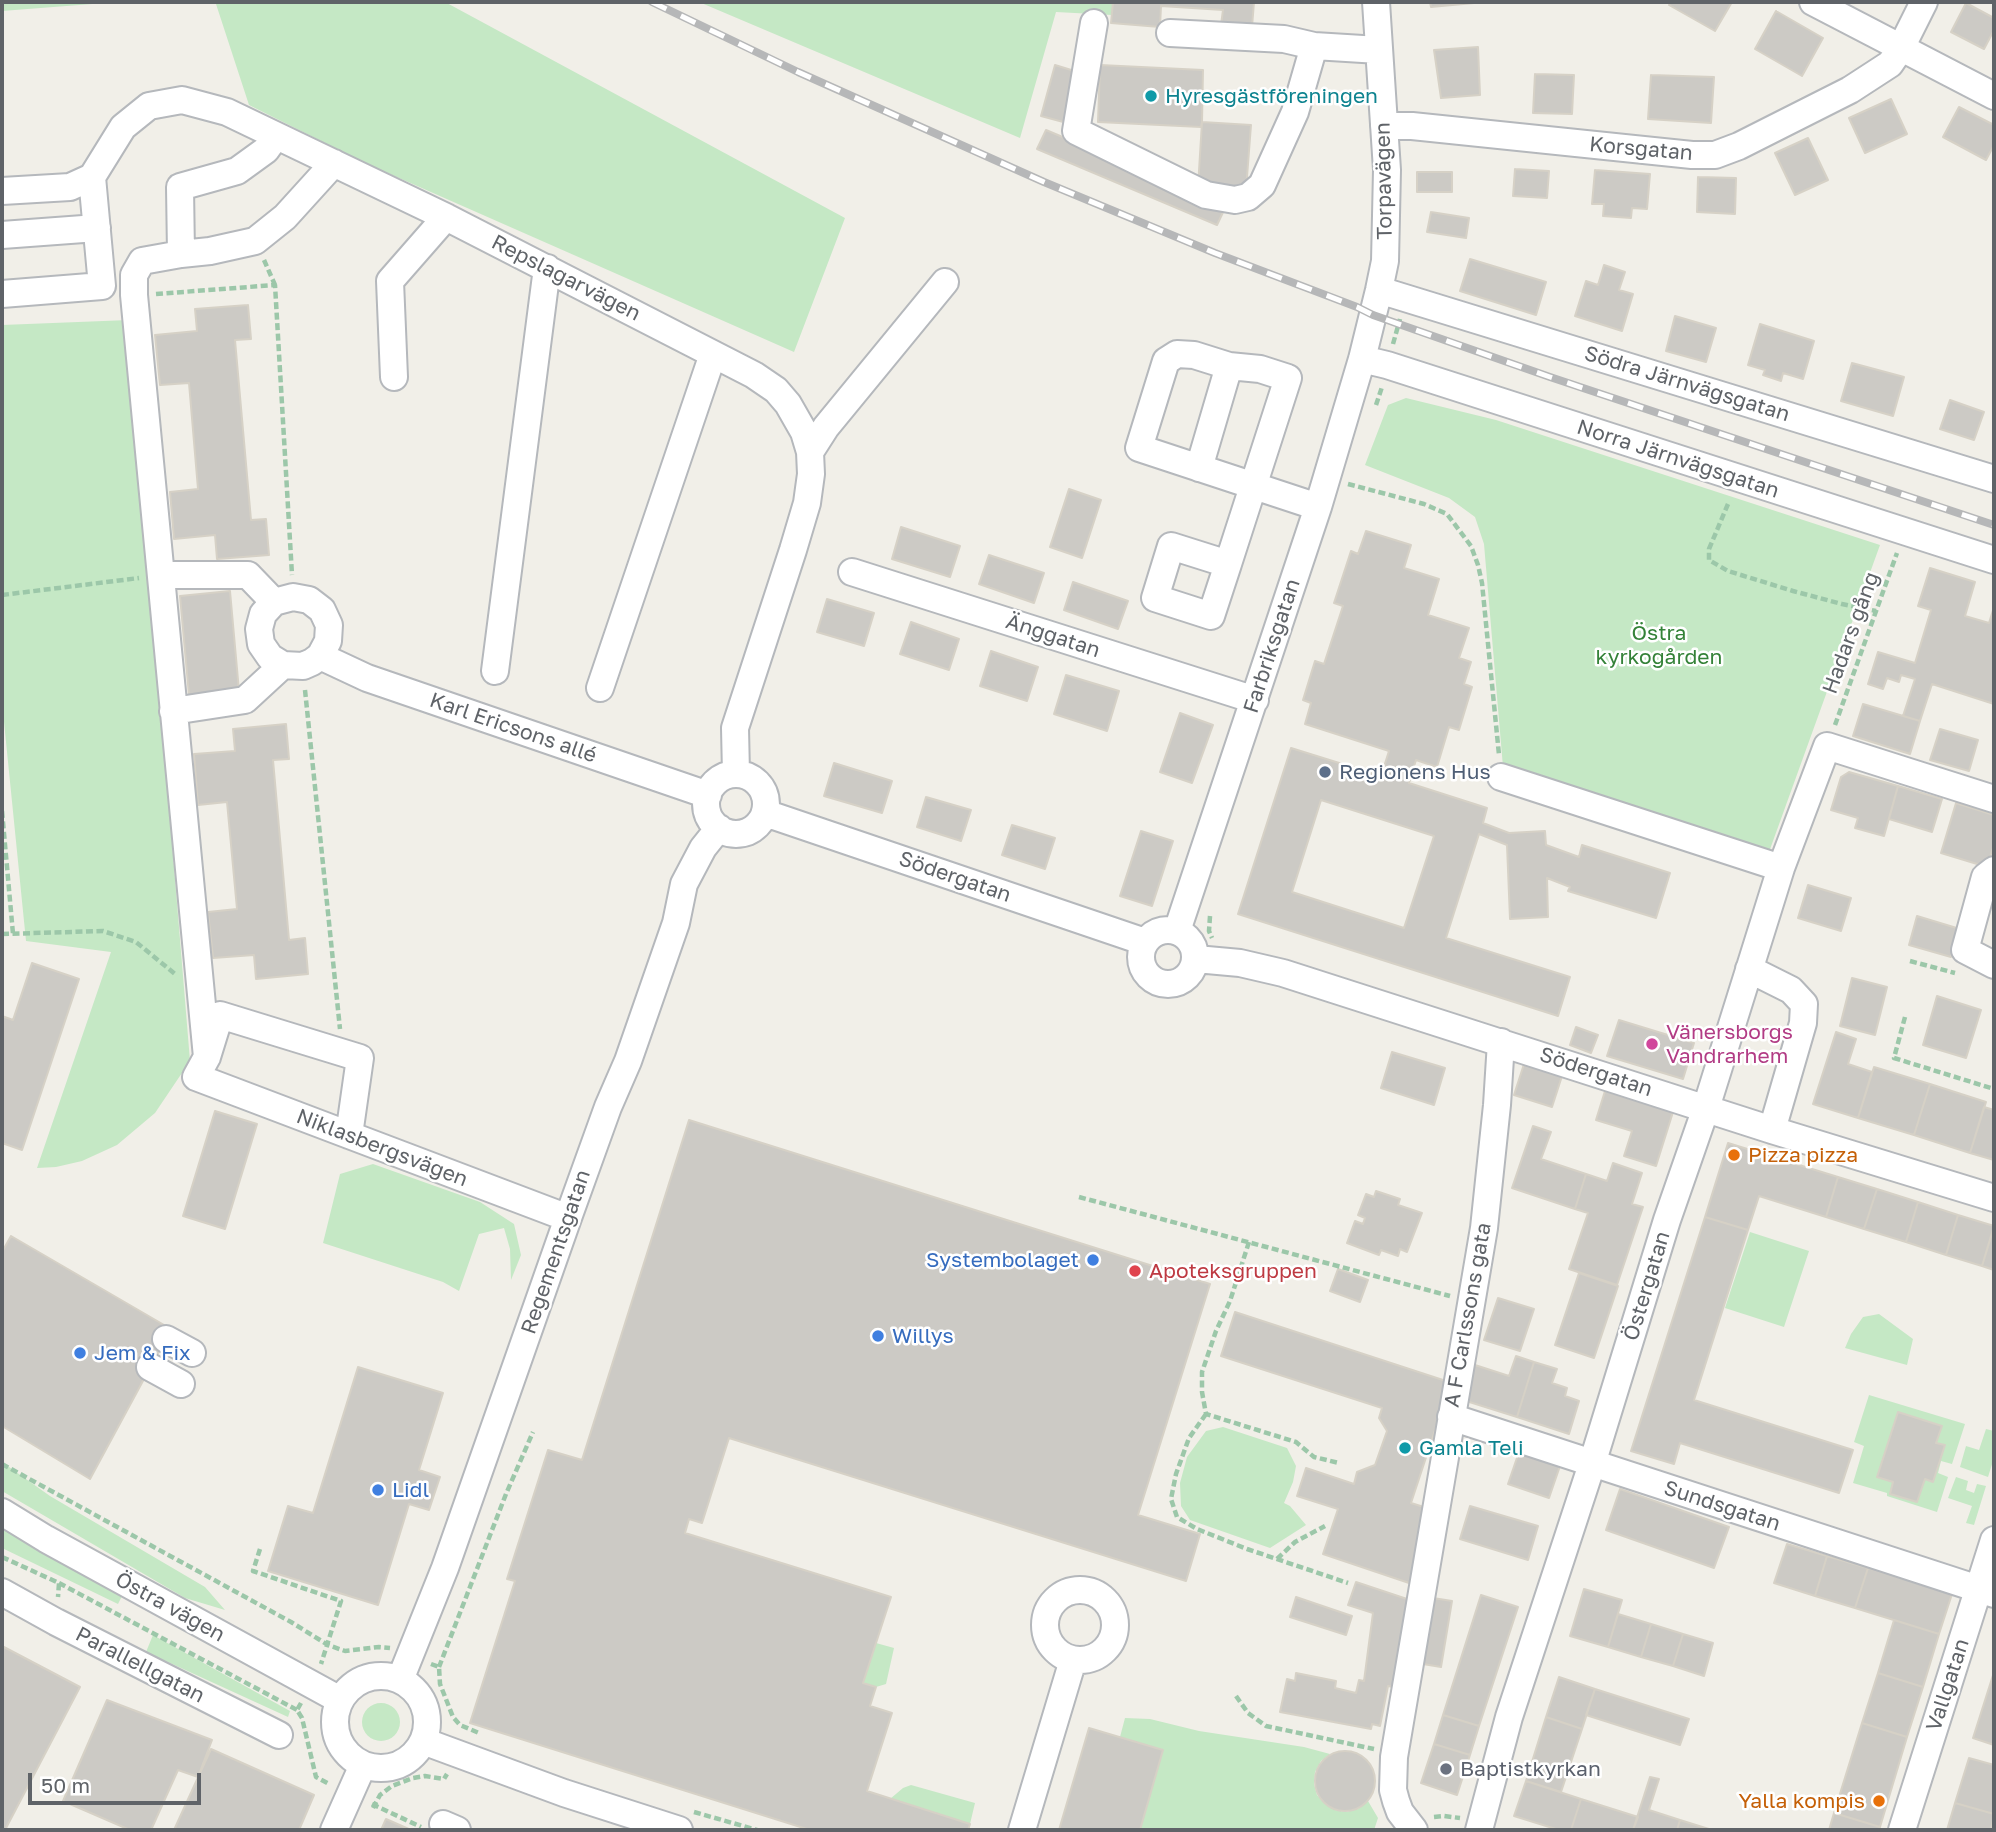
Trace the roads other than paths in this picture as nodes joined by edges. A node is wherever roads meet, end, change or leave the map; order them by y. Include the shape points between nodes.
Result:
1 (1376, 2) edge
2 (1813, 2) edge
3 (1924, 2) edge
4 (1094, 23) dead end
5 (1170, 33) dead end
6 (1314, 46) junction
7 (1901, 48) junction
8 (1380, 50) junction
9 (1994, 96) edge
10 (1384, 126) junction
11 (276, 136) junction
12 (334, 163) junction
13 (92, 177) junction
14 (2, 191) edge
15 (446, 217) junction
16 (97, 228) junction
17 (2, 236) edge
18 (181, 254) junction
19 (547, 268) junction
20 (945, 282) dead end
21 (1379, 290) junction
22 (2, 294) edge
23 (713, 354) junction
24 (1362, 359) junction
25 (1229, 366) junction
26 (394, 377) dead end
27 (810, 452) junction
28 (1199, 468) junction
29 (1994, 479) edge
30 (1254, 487) junction
31 (1318, 507) junction
32 (1994, 560) edge
33 (1228, 564) dead end
34 (852, 572) dead end
35 (161, 575) junction
36 (284, 600) junction
37 (302, 662) junction
38 (495, 671) dead end
39 (600, 688) dead end
40 (1255, 700) junction
41 (173, 711) junction
42 (736, 774) junction
43 (1501, 777) road end
44 (708, 794) junction
45 (1994, 799) edge
46 (765, 813) junction
47 (719, 828) junction
48 (1781, 868) junction
49 (1994, 870) edge
50 (1177, 930) junction
51 (1145, 942) junction
52 (1196, 958) junction
53 (1994, 965) edge
54 (1749, 969) junction
55 (1501, 1042) junction
56 (202, 1067) junction
57 (1706, 1108) junction
58 (1772, 1130) junction
59 (349, 1135) junction
60 (1994, 1198) edge
61 (568, 1218) junction
62 (166, 1339) dead end
63 (192, 1353) dead end
64 (150, 1367) dead end
65 (181, 1384) dead end
66 (1451, 1418) junction
67 (1592, 1464) junction
68 (2, 1511) edge
69 (1994, 1540) edge
70 (1987, 1591) edge
71 (2, 1592) edge
72 (1073, 1660) dead end
73 (400, 1680) junction
74 (340, 1700) junction
75 (279, 1735) dead end
76 (423, 1741) junction
77 (363, 1765) junction
78 (685, 1821) edge
79 (1479, 1827) edge
80 (1413, 1829) edge
81 (334, 1830) edge
82 (1022, 1830) edge
83 (1902, 1830) edge

1 - 8 street, Torpavägen
2 - 7 street
3 - 7 street, Korsgatan
4 - 6 street via 1076,131 1206,195 1235,200 1248,197 1262,185 1295,112
5 - 6 street via 1284,39
6 - 8 street
7 - 9 street
7 - 10 street, Korsgatan via 1890,64 1850,90 1715,155
8 - 10 street, Torpavägen
10 - 21 street, Torpavägen via 1385,261
11 - 12 street, Repslagarvägen
11 - 13 street, Repslagarvägen via 227,112 182,100 149,106 123,127
11 - 18 street via 266,150 237,171 180,187
12 - 15 street, Repslagarvägen
12 - 18 street via 285,217 255,241
13 - 14 street via 70,187
13 - 16 street
15 - 19 street, Repslagarvägen
15 - 26 street via 390,281
16 - 17 street
16 - 22 street via 102,286
18 - 35 street via 142,261 134,275
19 - 23 street, Repslagarvägen
19 - 38 street
20 - 27 street
21 - 24 street, Torpavägen
21 - 29 street, Södra Järnvägsgatan
23 - 27 street, Repslagarvägen via 776,390 804,432
23 - 39 street
24 - 31 street, Farbriksgatan
24 - 32 street, Norra Järnvägsgatan
25 - 28 street
25 - 28 street via 1194,355 1177,354 1166,361 1139,448
25 - 30 street via 1288,378
27 - 42 street, Repslagarvägen via 807,503 735,728
28 - 30 street
30 - 31 street
30 - 33 street
31 - 40 street, Farbriksgatan
34 - 40 street, Änggatan
35 - 36 street via 248,575
35 - 41 street
36 - 37 street via 263,614 261,644 270,657
36 - 37 street via 309,600 322,610 329,625 328,642
37 - 41 street via 245,701
37 - 44 street, Karl Ericsons allé via 367,678
40 - 50 street, Farbriksgatan
41 - 56 street via 201,994
42 - 44 street via 719,779
42 - 46 street via 761,786
43 - 48 street
44 - 47 street via 708,813
45 - 48 street, Östergatan via 1827,746
46 - 47 street via 758,825 746,832 732,834
46 - 51 street, Södergatan
47 - 61 street, Regementsgatan via 684,884 676,923
48 - 54 street, Östergatan
49 - 53 street via 1985,877 1965,950
50 - 51 street via 1159,931
50 - 52 street via 1191,942
51 - 52 street via 1143,966 1160,983 1184,979
52 - 55 street, Södergatan via 1283,973
54 - 57 street, Östergatan
54 - 58 street via 1791,990 1804,1004 1804,1023
55 - 57 street, Södergatan
55 - 66 street, A F Carlssons gata via 1492,1155
56 - 59 street, Niklasbergsvägen
56 - 59 street via 220,1015 360,1058
57 - 58 street, Södergatan
57 - 67 street, Östergatan
58 - 60 street, Södergatan
59 - 61 street, Niklasbergsvägen
61 - 73 street, Regementsgatan via 445,1567
62 - 63 street
64 - 65 street
66 - 67 street, Sundsgatan
66 - 80 street, A F Carlssons gata via 1394,1757 1393,1790 1400,1812
67 - 70 street, Sundsgatan
67 - 79 street, Östergatan via 1509,1717
68 - 74 street, Östra vägen
69 - 70 street, Vallgatan
70 - 83 street, Vallgatan
71 - 75 street, Parallellgatan
72 - 82 street
73 - 74 street via 366,1678
73 - 76 street via 423,1702 427,1722
74 - 77 street via 335,1718 337,1737 347,1754
76 - 77 street via 398,1765
76 - 78 street via 564,1793
77 - 81 street

